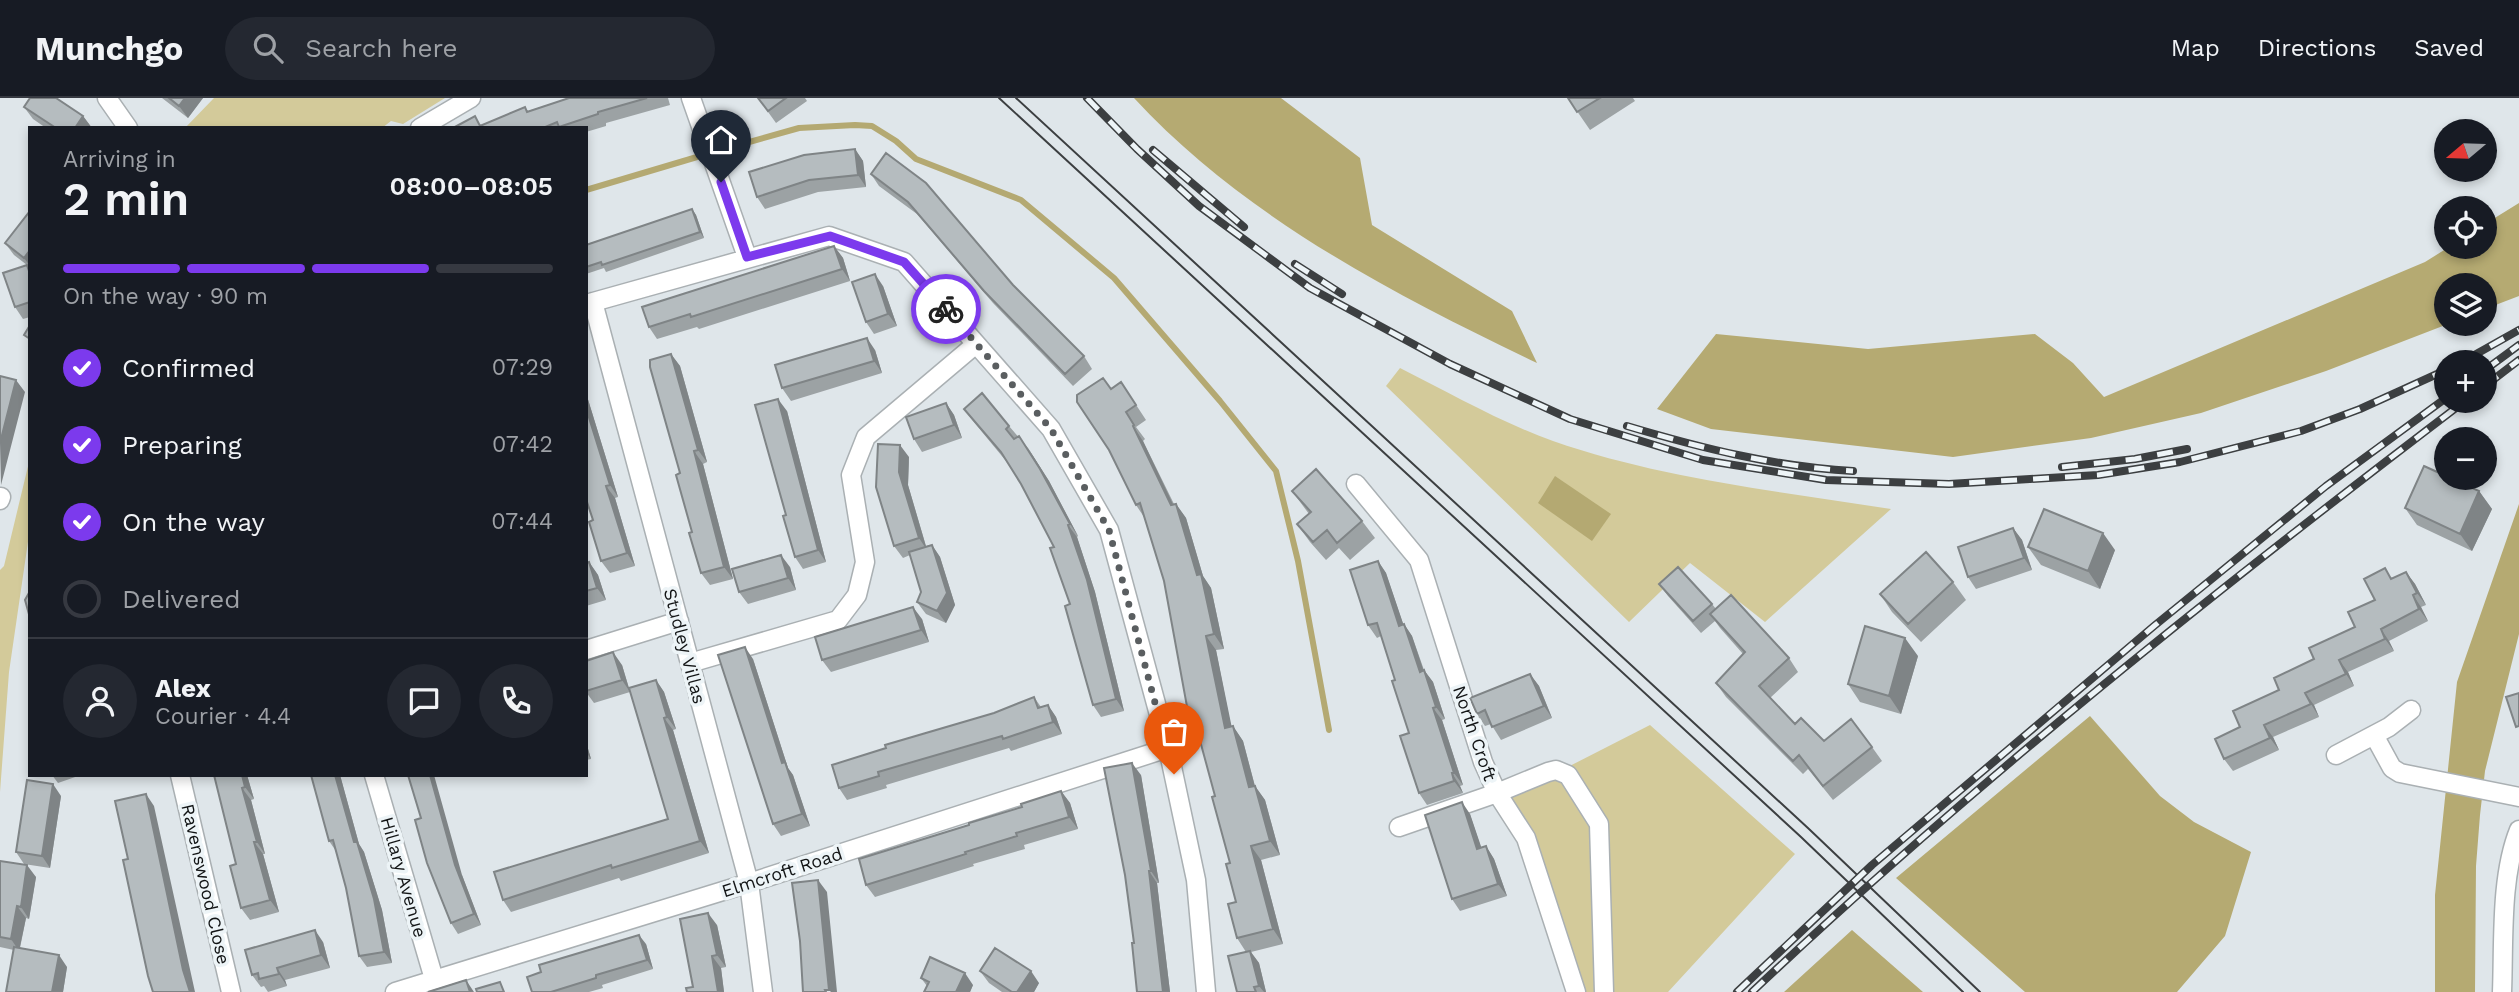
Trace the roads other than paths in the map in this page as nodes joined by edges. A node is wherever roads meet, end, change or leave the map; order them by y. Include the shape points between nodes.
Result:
1 (107, 98) edge
2 (471, 98) edge
3 (691, 98) edge
4 (127, 126) edge
5 (423, 126) edge
6 (747, 257) junction
7 (590, 303) edge
8 (976, 344) junction
9 (1356, 484) dead end
10 (679, 621) junction
11 (588, 649) edge
12 (690, 663) junction
13 (2411, 710) dead end
14 (2374, 735) junction
15 (1168, 748) junction
16 (2336, 755) dead end
17 (180, 777) edge
18 (375, 777) edge
19 (1497, 793) junction
20 (2519, 797) edge
21 (1399, 827) dead end
22 (2519, 830) edge
23 (749, 883) junction
24 (434, 979) junction
25 (231, 992) edge
26 (395, 992) edge
27 (763, 992) edge
28 (1206, 992) edge
29 (1576, 992) edge
30 (1604, 992) edge
31 (2502, 992) edge

1 - 4 street
2 - 5 street
3 - 6 street
6 - 7 street
6 - 8 street via 830,236 904,262
7 - 10 street, Studley Villas
8 - 12 street via 866,437 851,475 864,562 857,595 838,620
8 - 15 street via 1051,429 1109,530
9 - 19 street, North Croft via 1419,560
10 - 11 street, Studley Villas
10 - 12 street, Studley Villas
12 - 23 street, Studley Villas
13 - 14 street
14 - 16 street
14 - 20 street via 2392,768 2400,773
15 - 23 street, Elmcroft Road
15 - 28 street via 1196,880
17 - 25 street, Ravenswood Close
18 - 24 street, Hillary Avenue
19 - 21 street
19 - 29 street, North Croft via 1526,838
19 - 30 street via 1563,771 1594,815 1600,834
22 - 31 street via 2508,882
23 - 24 street, Elmcroft Road
23 - 27 street, Studley Villas
24 - 26 street, Elmcroft Road

